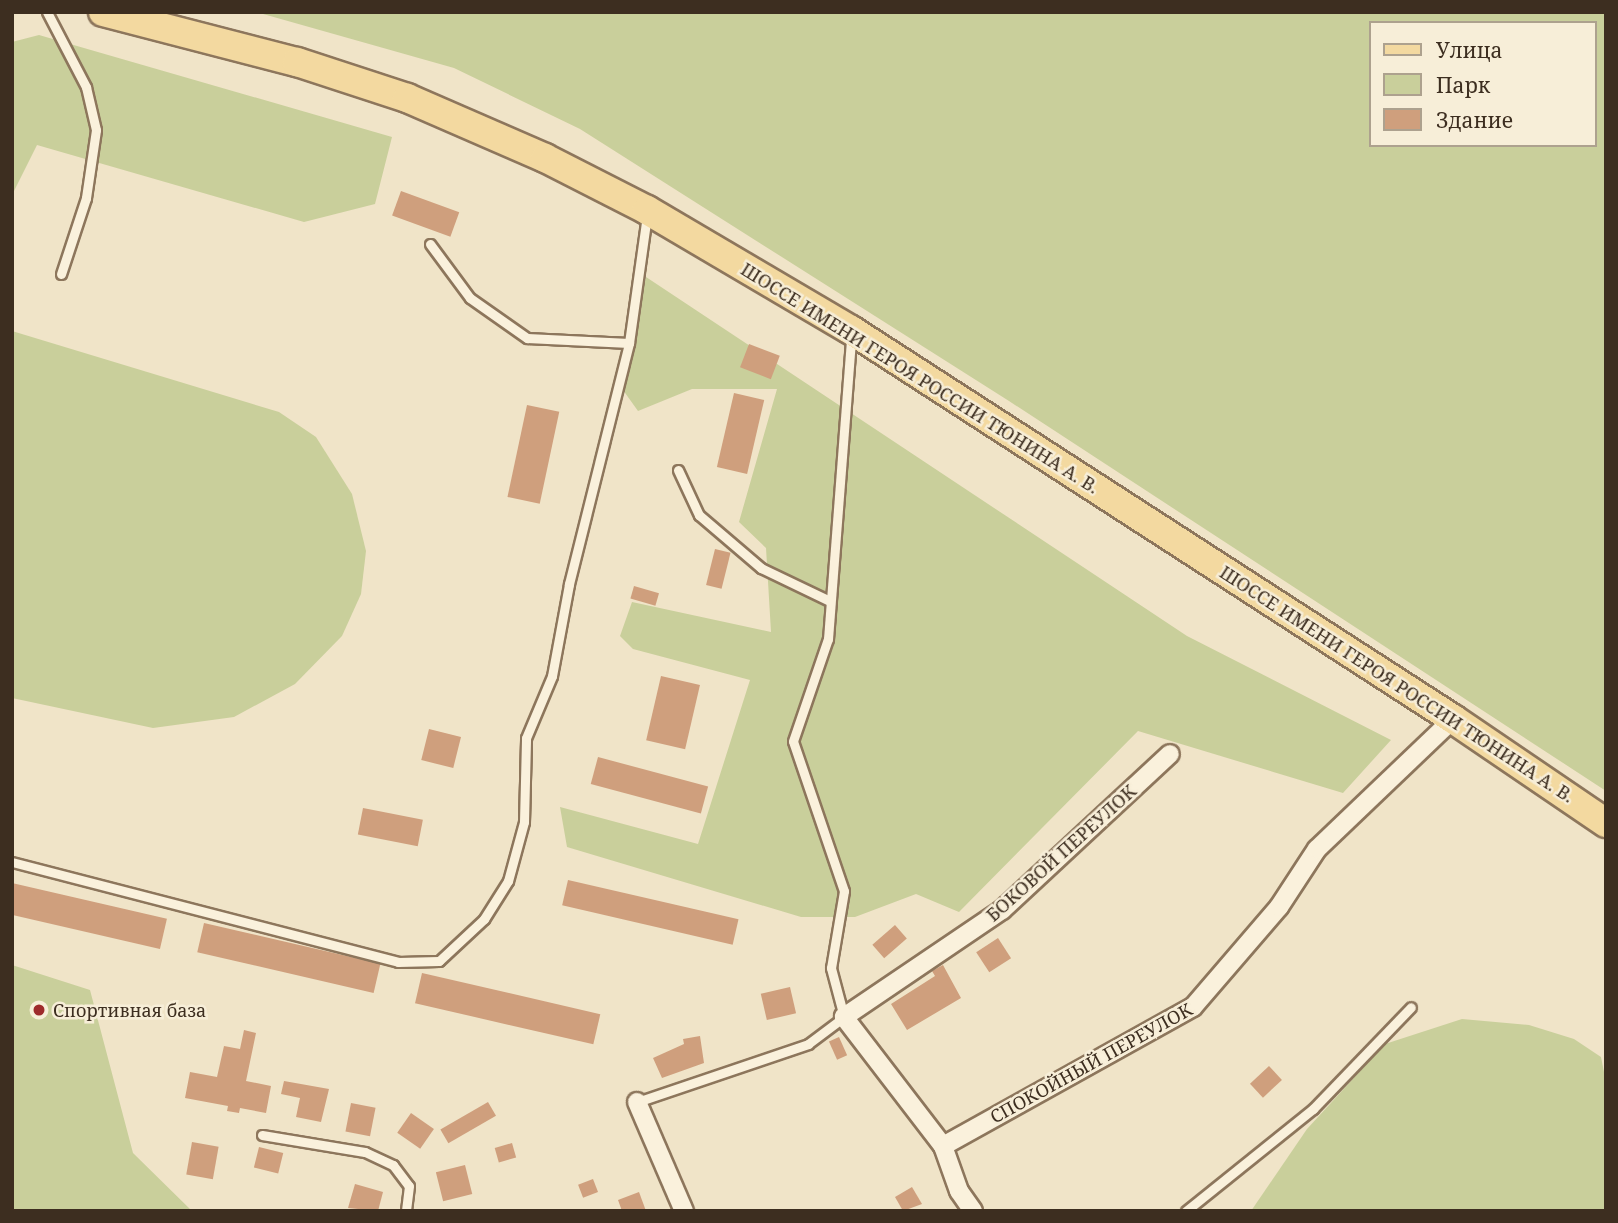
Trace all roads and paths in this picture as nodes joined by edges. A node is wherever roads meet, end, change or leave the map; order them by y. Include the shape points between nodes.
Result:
1 (47, 12) edge
2 (103, 12) edge
3 (647, 210) junction
4 (430, 244) dead end
5 (61, 274) dead end
6 (851, 330) junction
7 (629, 344) junction
8 (678, 470) dead end
9 (830, 601) junction
10 (1453, 719) junction
11 (1170, 754) dead end
12 (1606, 823) edge
13 (12, 862) edge
14 (1411, 1007) dead end
15 (844, 1017) junction
16 (637, 1102) joint
17 (262, 1135) dead end
18 (943, 1146) junction
19 (406, 1211) edge
20 (684, 1211) edge
21 (973, 1211) edge
22 (1186, 1211) edge

1 - 5 lane via 86,87 96,130 86,198
2 - 3 main road, ШОССЕ ИМЕНИ ГЕРОЯ РОССИИ ТЮНИНА А. В. via 297,62 407,98 545,158
3 - 6 main road, ШОССЕ ИМЕНИ ГЕРОЯ РОССИИ ТЮНИНА А. В.
3 - 7 lane
4 - 7 lane via 470,298 527,338
6 - 9 lane
6 - 10 main road, ШОССЕ ИМЕНИ ГЕРОЯ РОССИИ ТЮНИНА А. В.
7 - 13 lane via 569,584 552,676 526,738 524,822 508,881 484,919 439,961 398,962
8 - 9 lane via 699,515 750,559
9 - 15 lane via 828,639 793,741 844,891 831,968
10 - 12 main road, ШОССЕ ИМЕНИ ГЕРОЯ РОССИИ ТЮНИНА А. В.
10 - 18 street, СПОКОЙНЫЙ ПЕРЕУЛОК via 1317,849 1279,907 1194,1007
11 - 15 street, БОКОВОЙ ПЕРЕУЛОК via 1002,910
14 - 22 lane via 1313,1109
15 - 16 lane via 808,1044
15 - 18 street
16 - 20 street
17 - 19 lane via 365,1152 393,1165 409,1186
18 - 21 street via 959,1191

